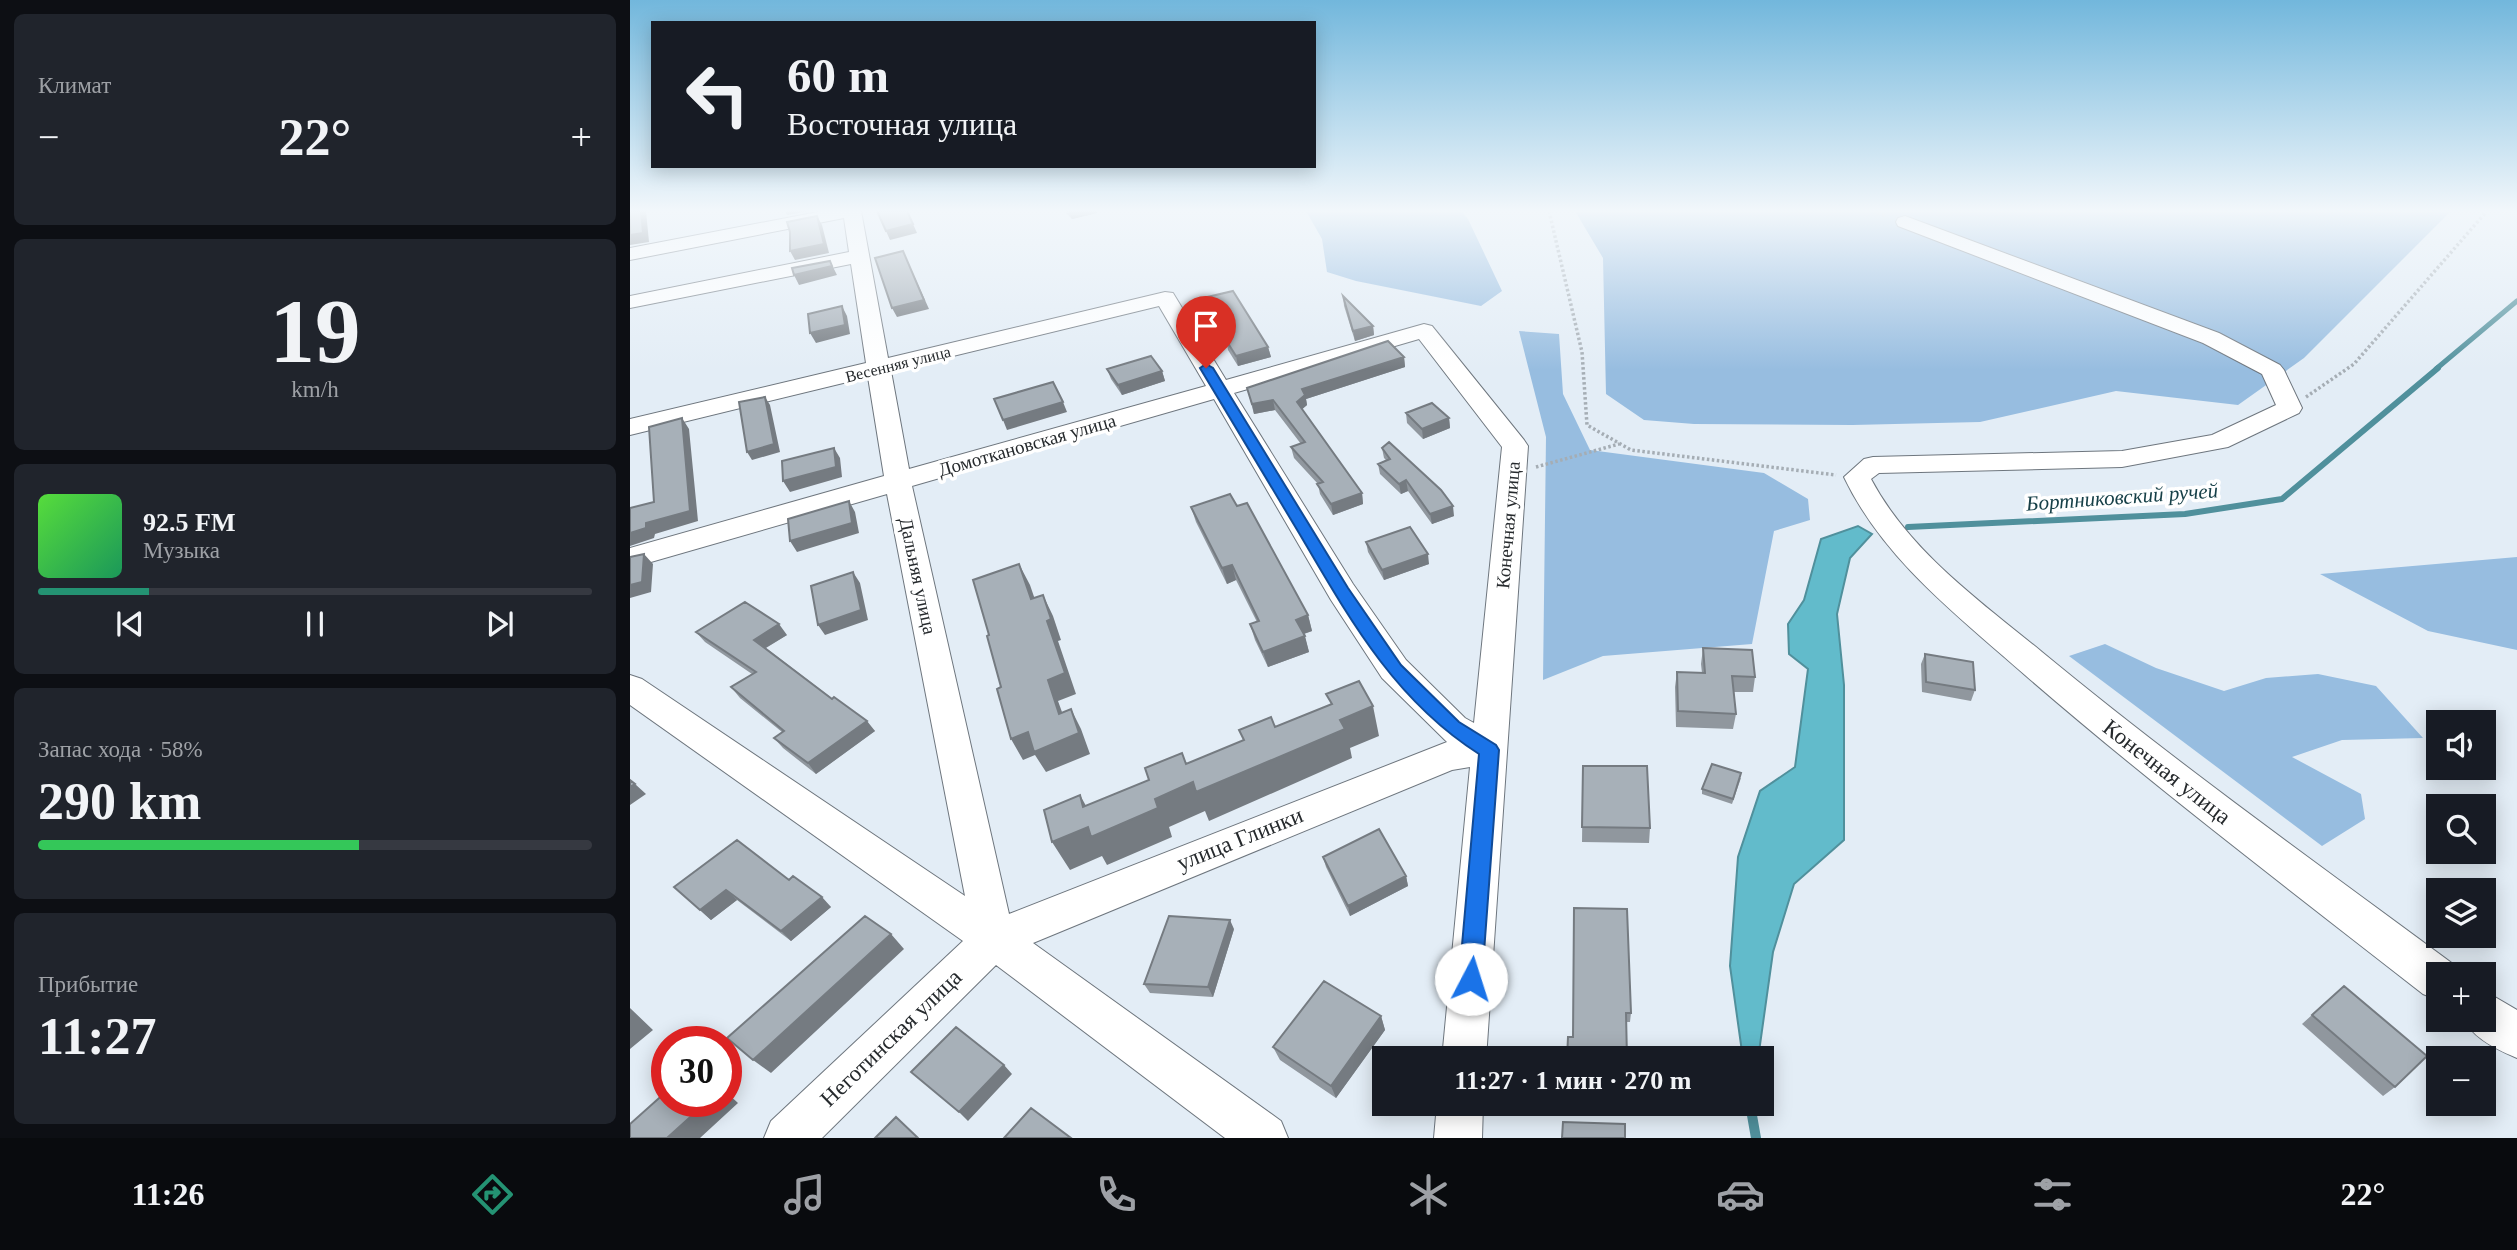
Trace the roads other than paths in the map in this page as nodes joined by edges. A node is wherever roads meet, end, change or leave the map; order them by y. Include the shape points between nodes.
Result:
1 (819, 264) edge
2 (860, 264) edge
3 (2016, 264) edge
4 (630, 302) edge
5 (1424, 331) joint
6 (878, 369) junction
7 (1220, 391) junction
8 (630, 427) edge
9 (898, 482) junction
10 (630, 558) edge
11 (630, 688) edge
12 (1489, 750) junction
13 (994, 939) junction
14 (2426, 970) edge
15 (2496, 1021) edge
16 (2517, 1036) edge
17 (1465, 1046) edge
18 (1459, 1116) edge
19 (788, 1138) edge
20 (1264, 1138) edge
21 (1458, 1138) edge

1 - 4 street
2 - 6 street, Дальняя улица
3 - 14 street, Конечная улица via 2211,338 2272,370 2290,408 2219,442 2122,459 1873,465 1857,477 1869,501 1908,551 1955,597 2119,736
5 - 7 street, Домоткановская улица
5 - 12 street, Конечная улица via 1514,446
6 - 7 street, Весенняя улица via 1165,298
6 - 8 street, Весенняя улица
6 - 9 street, Дальняя улица
7 - 9 street, Домоткановская улица
7 - 12 street via 1394,669 1453,728
9 - 10 street, Домоткановская улица
9 - 13 street, Дальняя улица
11 - 13 street
12 - 13 street, улица Глинки via 1448,756
12 - 17 street, Конечная улица
13 - 19 street, Неготинская улица
13 - 20 street
15 - 16 street
18 - 21 street

